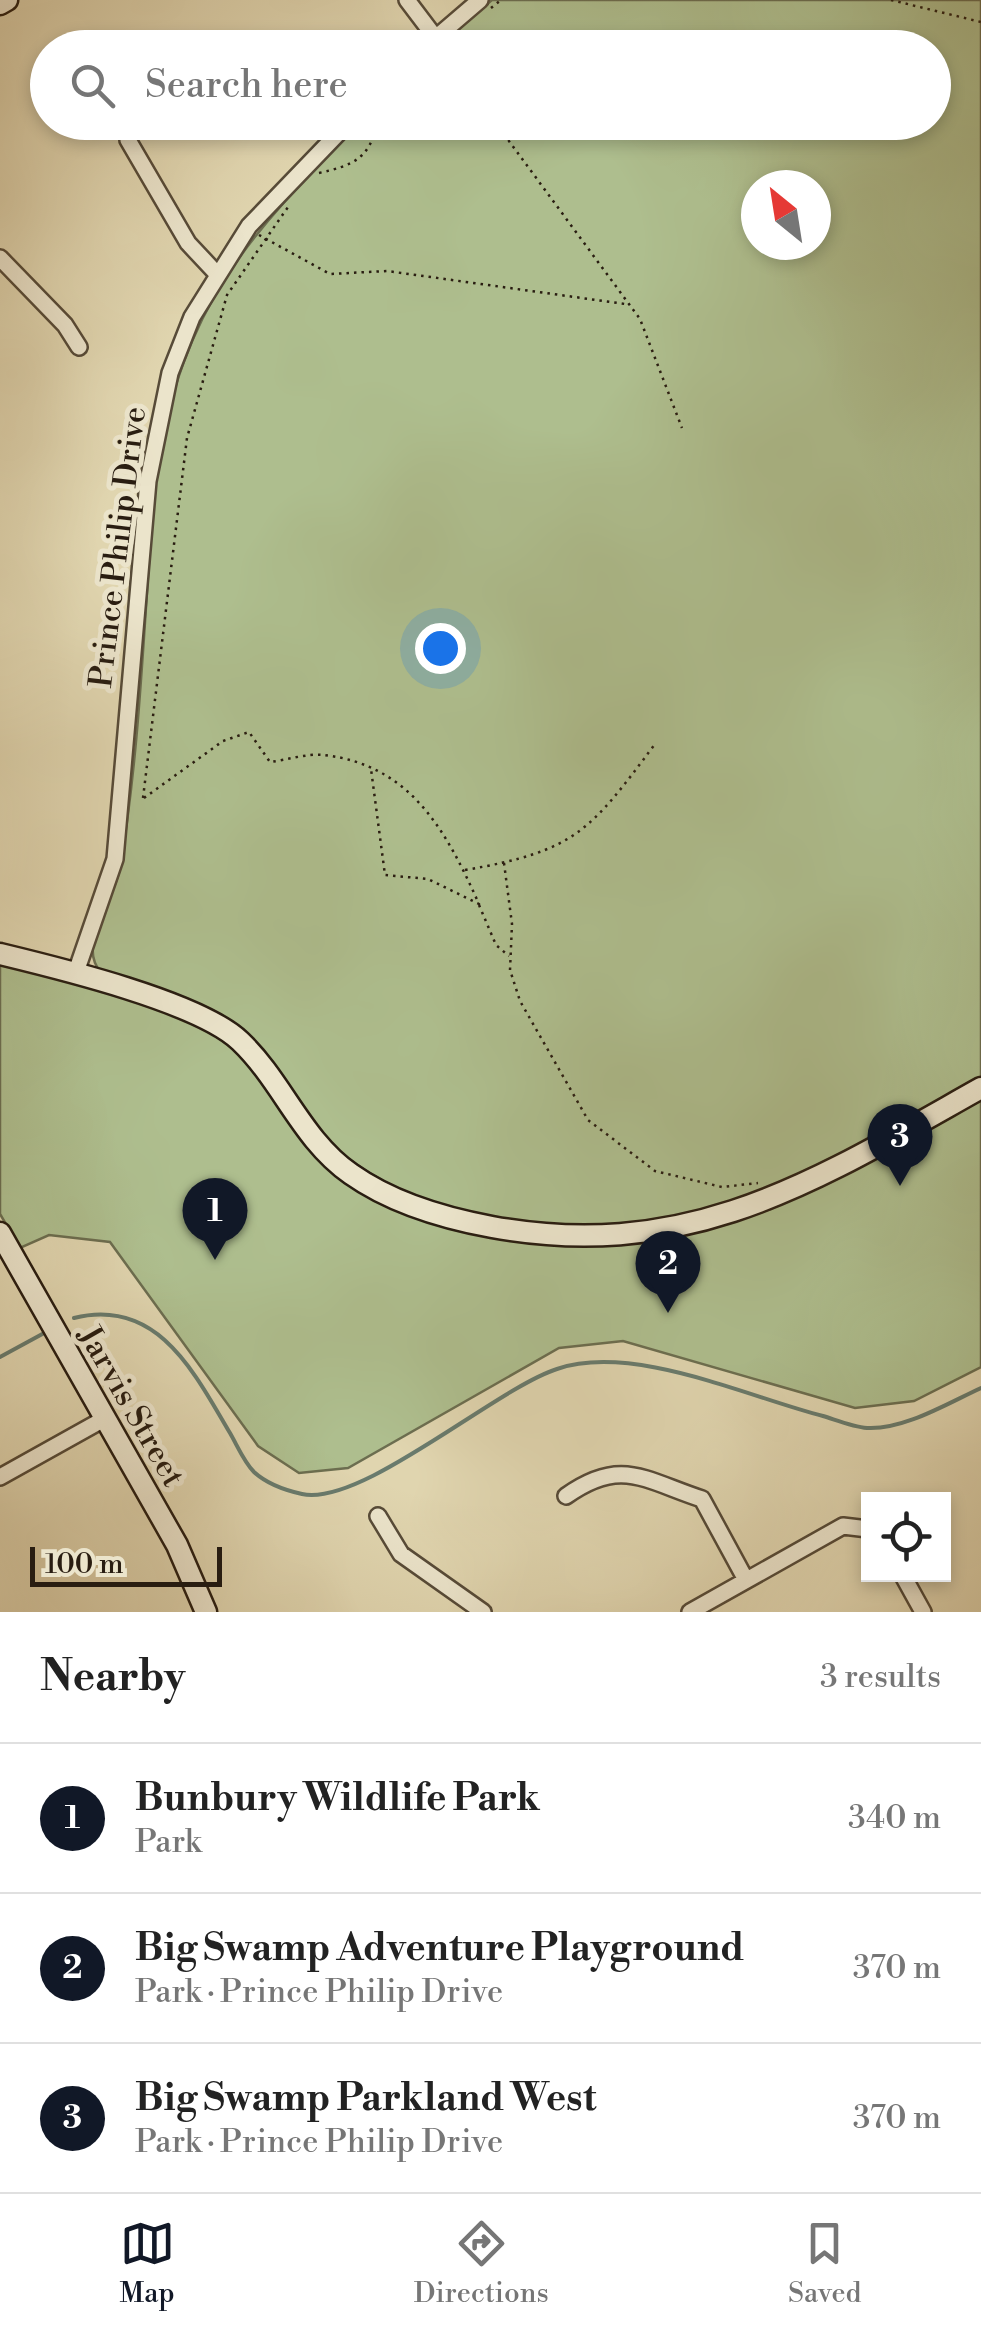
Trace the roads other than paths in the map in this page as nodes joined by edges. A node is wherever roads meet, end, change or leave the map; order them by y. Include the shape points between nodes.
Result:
1 (7, 0) edge
2 (407, 0) edge
3 (480, 0) edge
4 (0, 4) edge
5 (423, 30) edge
6 (444, 30) edge
7 (128, 140) dead end
8 (332, 140) edge
9 (0, 258) edge
10 (217, 274) junction
11 (79, 347) dead end
12 (0, 954) edge
13 (76, 972) junction
14 (981, 1088) edge
15 (0, 1233) edge
16 (104, 1418) junction
17 (0, 1477) edge
18 (566, 1496) dead end
19 (378, 1516) dead end
20 (861, 1528) edge
21 (746, 1580) junction
22 (906, 1582) edge
23 (206, 1612) edge
24 (483, 1612) edge
25 (690, 1612) edge
26 (923, 1612) edge

1 - 4 street
2 - 5 street
3 - 6 street
7 - 10 street via 188,244
8 - 10 street, Prince Philip Drive via 250,226
9 - 11 street
10 - 13 street, Prince Philip Drive via 185,336 157,421 115,859
12 - 13 street
13 - 14 street via 210,1021 239,1039 312,1140 366,1183 444,1216 535,1234 642,1232 729,1215 804,1186
15 - 16 street, Jarvis Street
16 - 17 street
16 - 23 street, Jarvis Street via 177,1545
18 - 21 street via 618,1471 702,1499
19 - 24 street via 401,1554
20 - 21 street via 844,1526
21 - 25 street
22 - 26 street

